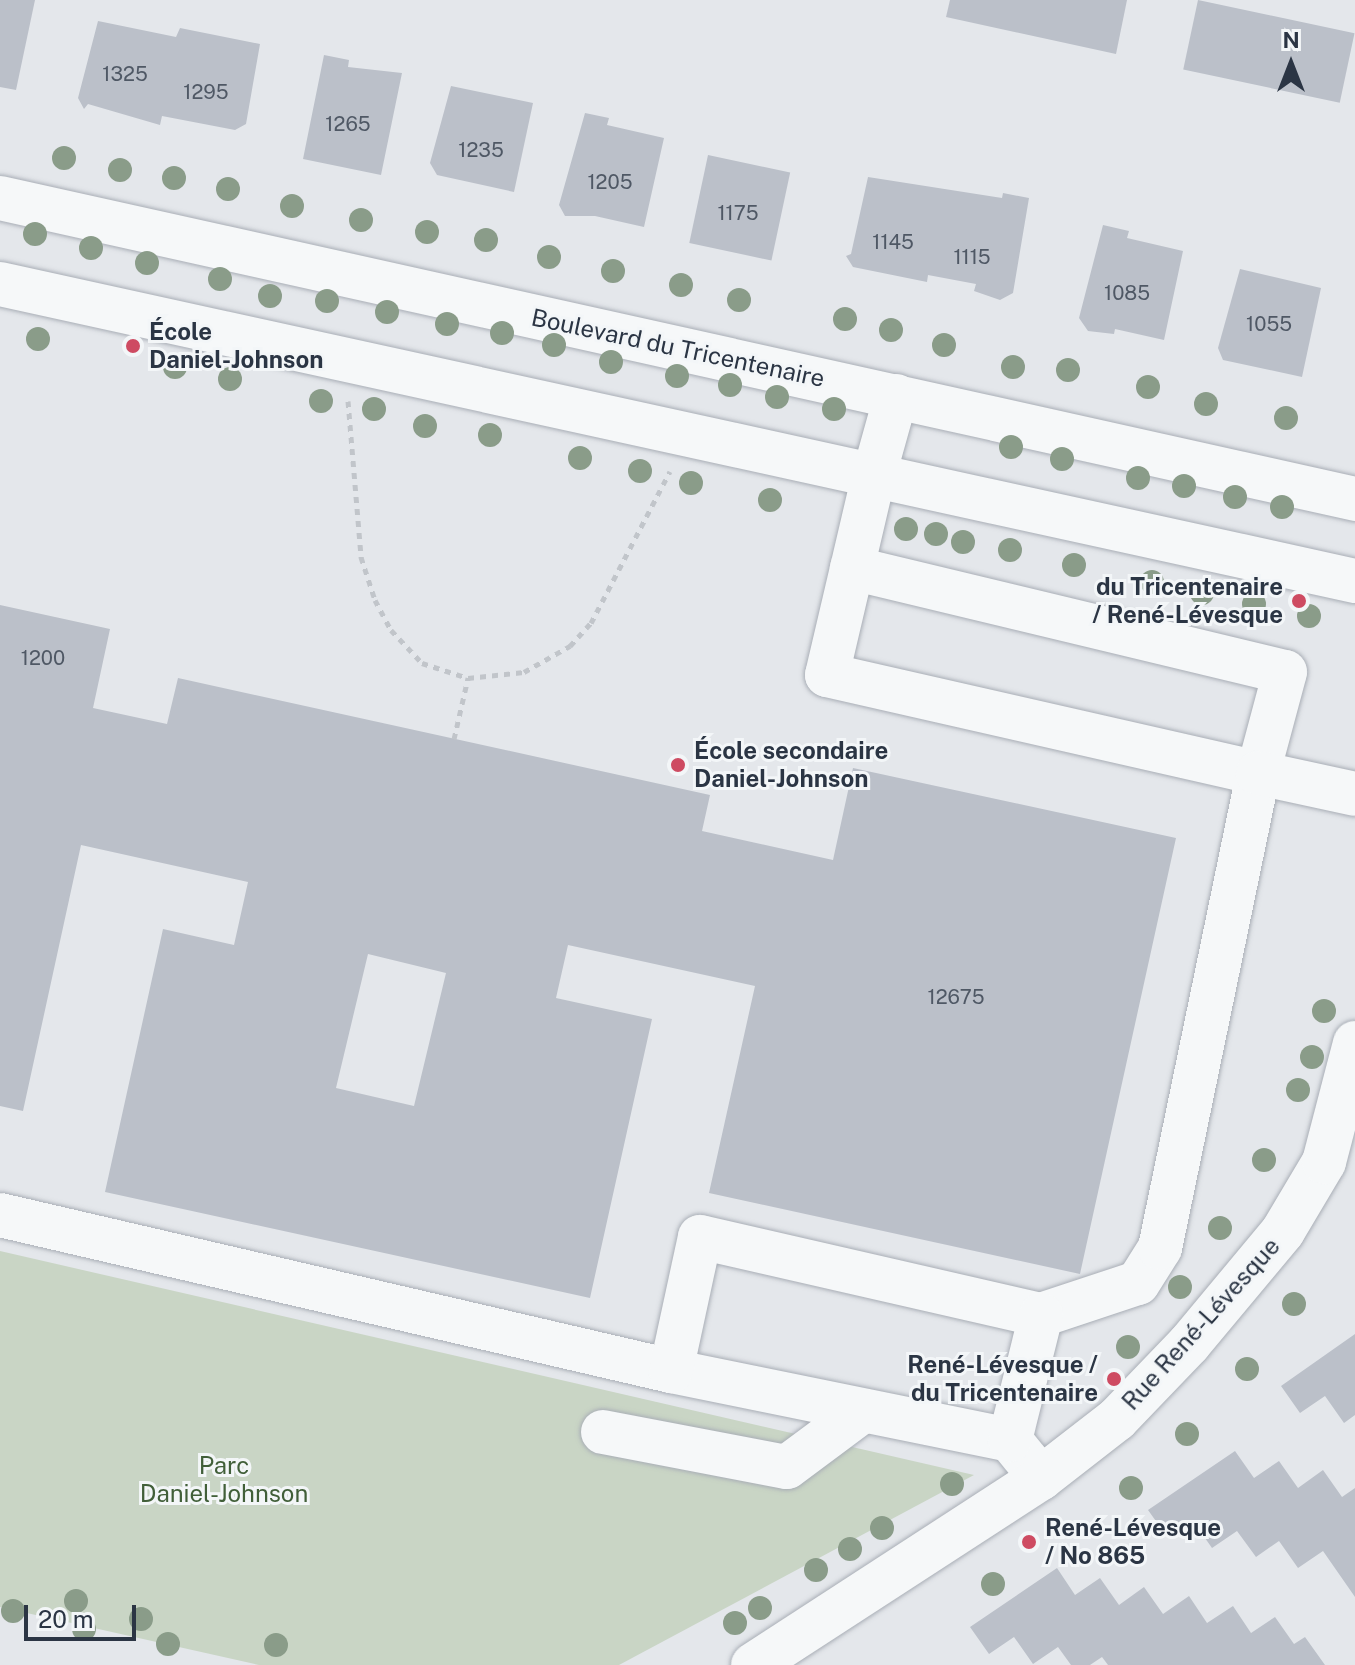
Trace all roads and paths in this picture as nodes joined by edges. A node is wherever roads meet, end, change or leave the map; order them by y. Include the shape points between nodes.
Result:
1 (0, 198) edge
2 (0, 284) edge
3 (345, 360) junction
4 (896, 396) junction
5 (688, 435) junction
6 (874, 475) junction
7 (1355, 499) edge
8 (852, 568) junction
9 (1355, 581) edge
10 (468, 678) junction
11 (454, 739) dead end
12 (1258, 773) junction
13 (1355, 794) edge
14 (1355, 1043) edge
15 (13, 1218) edge
16 (1041, 1315) junction
17 (671, 1371) junction
18 (861, 1412) junction
19 (603, 1432) dead end
20 (1010, 1440) junction
21 (1041, 1478) junction
22 (753, 1665) edge

1 - 4 street, Boulevard du Tricentenaire
2 - 3 street
3 - 5 street
3 - 10 path via 361,557 375,600 391,630 422,663
4 - 6 street
4 - 7 street, Boulevard du Tricentenaire
5 - 6 street
5 - 10 path via 591,623 570,646 524,672
6 - 8 street
6 - 9 street
8 - 12 street via 1285,672
8 - 12 street via 827,675
10 - 11 path
12 - 13 street
12 - 16 street via 1160,1248 1138,1283
14 - 21 street, Rue René-Lévesque via 1324,1162 1283,1231 1127,1408
15 - 17 street
16 - 17 street via 700,1237
16 - 20 street
17 - 18 street
18 - 19 street via 787,1467
18 - 20 street
20 - 21 street
21 - 22 street, Rue René-Lévesque

